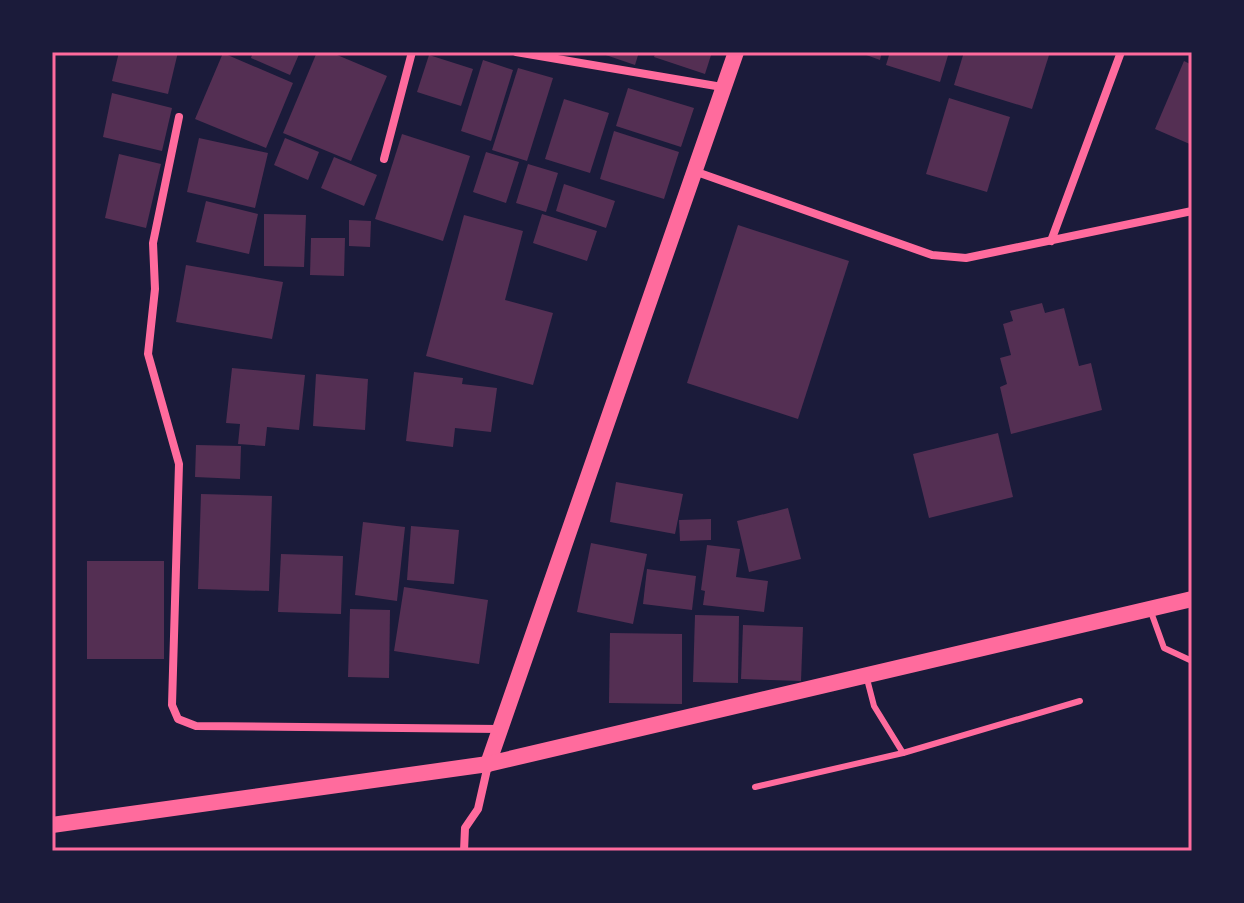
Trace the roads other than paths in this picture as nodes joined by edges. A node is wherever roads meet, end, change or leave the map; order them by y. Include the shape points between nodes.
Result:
1 (412, 52) edge
2 (516, 52) edge
3 (736, 52) edge
4 (1121, 52) edge
5 (722, 87) junction
6 (179, 117) dead end
7 (384, 159) dead end
8 (694, 171) junction
9 (1192, 211) edge
10 (1051, 241) junction
11 (1192, 599) edge
12 (1150, 609) junction
13 (1192, 661) edge
14 (866, 676) junction
15 (1080, 701) dead end
16 (501, 729) junction
17 (903, 753) junction
18 (488, 764) junction
19 (755, 787) dead end
20 (52, 825) edge
21 (464, 851) edge

1 - 7 street
2 - 5 street
3 - 5 main road
4 - 10 street
5 - 8 main road
6 - 16 street via 153,243 155,289 148,354 179,464 172,705 178,719 196,726
8 - 10 street via 932,255 966,258
8 - 16 main road
9 - 10 street
11 - 12 main road
12 - 13 lane via 1164,648
12 - 14 main road
14 - 17 lane via 874,706
14 - 18 main road
15 - 17 lane
16 - 18 main road
17 - 19 lane
18 - 20 main road
18 - 21 street via 478,809 465,828

